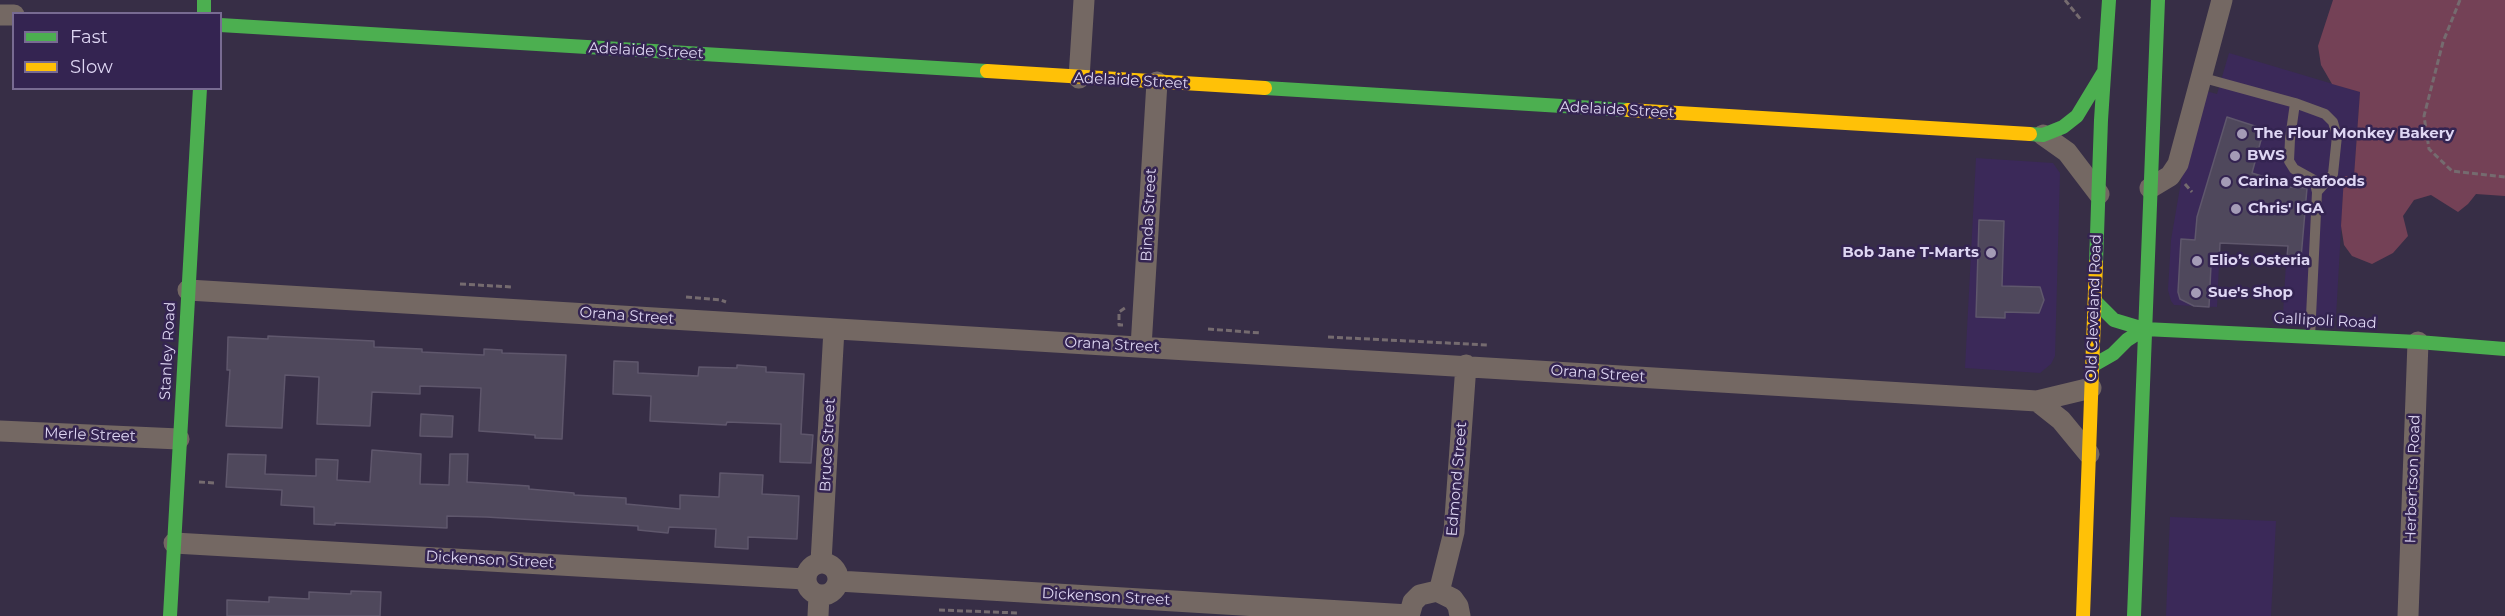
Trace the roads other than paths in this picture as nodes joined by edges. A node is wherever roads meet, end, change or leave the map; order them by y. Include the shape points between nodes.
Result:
1 (1084, 0) edge
2 (2109, 0) edge
3 (2158, 0) edge
4 (2222, 0) edge
5 (222, 25) edge
6 (2103, 73) junction
7 (2200, 77) junction
8 (1079, 78) junction
9 (1157, 82) junction
10 (200, 90) edge
11 (2295, 103) junction
12 (2043, 135) junction
13 (2150, 188) junction
14 (2317, 192) junction
15 (2099, 194) junction
16 (188, 290) junction
17 (2095, 301) junction
18 (834, 329) junction
19 (2144, 329) junction
20 (2310, 337) junction
21 (2418, 342) junction
22 (1141, 347) junction
23 (2505, 349) edge
24 (1466, 365) junction
25 (2092, 366) junction
26 (2091, 388) junction
27 (2037, 401) junction
28 (0, 431) edge
29 (179, 439) junction
30 (2089, 454) junction
31 (174, 543) junction
32 (821, 562) junction
33 (805, 579) junction
34 (838, 581) junction
35 (1439, 592) junction
36 (819, 595) junction
37 (170, 616) edge
38 (818, 616) edge
39 (1409, 616) edge
40 (1460, 616) edge
41 (2083, 616) edge
42 (2134, 616) edge
43 (2408, 616) edge

1 - 8 street
2 - 6 main road, Old Cleveland Road
3 - 13 main road
4 - 7 street
5 - 8 main road, Adelaide Street
6 - 12 main road, Adelaide Street via 2077,116
6 - 15 main road, Old Cleveland Road
7 - 11 lane
7 - 13 street via 2175,172
8 - 9 main road, Adelaide Street
9 - 12 main road, Adelaide Street
9 - 22 street, Binda Street
10 - 16 main road, Stanley Road
11 - 14 lane via 2289,161 2294,169 2314,180
11 - 14 lane via 2325,114 2333,122 2337,136 2333,174
12 - 15 street via 2067,152
13 - 19 main road
14 - 20 lane
15 - 17 main road, Old Cleveland Road
16 - 18 street, Orana Street
16 - 29 main road, Stanley Road
17 - 19 main road, Gallipoli Road via 2114,320
17 - 25 main road, Old Cleveland Road
18 - 22 street, Orana Street
18 - 32 street, Bruce Street
19 - 20 main road, Gallipoli Road
19 - 25 main road
19 - 42 main road
20 - 21 main road, Gallipoli Road
21 - 23 main road, Gallipoli Road
21 - 43 street, Herbertson Road
22 - 24 street, Orana Street
24 - 27 street, Orana Street
24 - 35 street, Edmond Street via 1454,532
25 - 26 main road, Old Cleveland Road
26 - 27 street, Orana Street
26 - 30 main road, Old Cleveland Road
27 - 30 street via 2061,420
28 - 29 street, Merle Street
29 - 31 main road, Stanley Road
30 - 41 main road, Old Cleveland Road
31 - 33 street, Dickenson Street
31 - 37 main road, Stanley Road
32 - 33 street via 811,566
32 - 34 street via 835,569
33 - 36 street via 810,591
34 - 36 street via 830,592
34 - 39 street, Dickenson Street
35 - 39 street via 1420,596 1413,602
35 - 40 street via 1453,598
36 - 38 street

